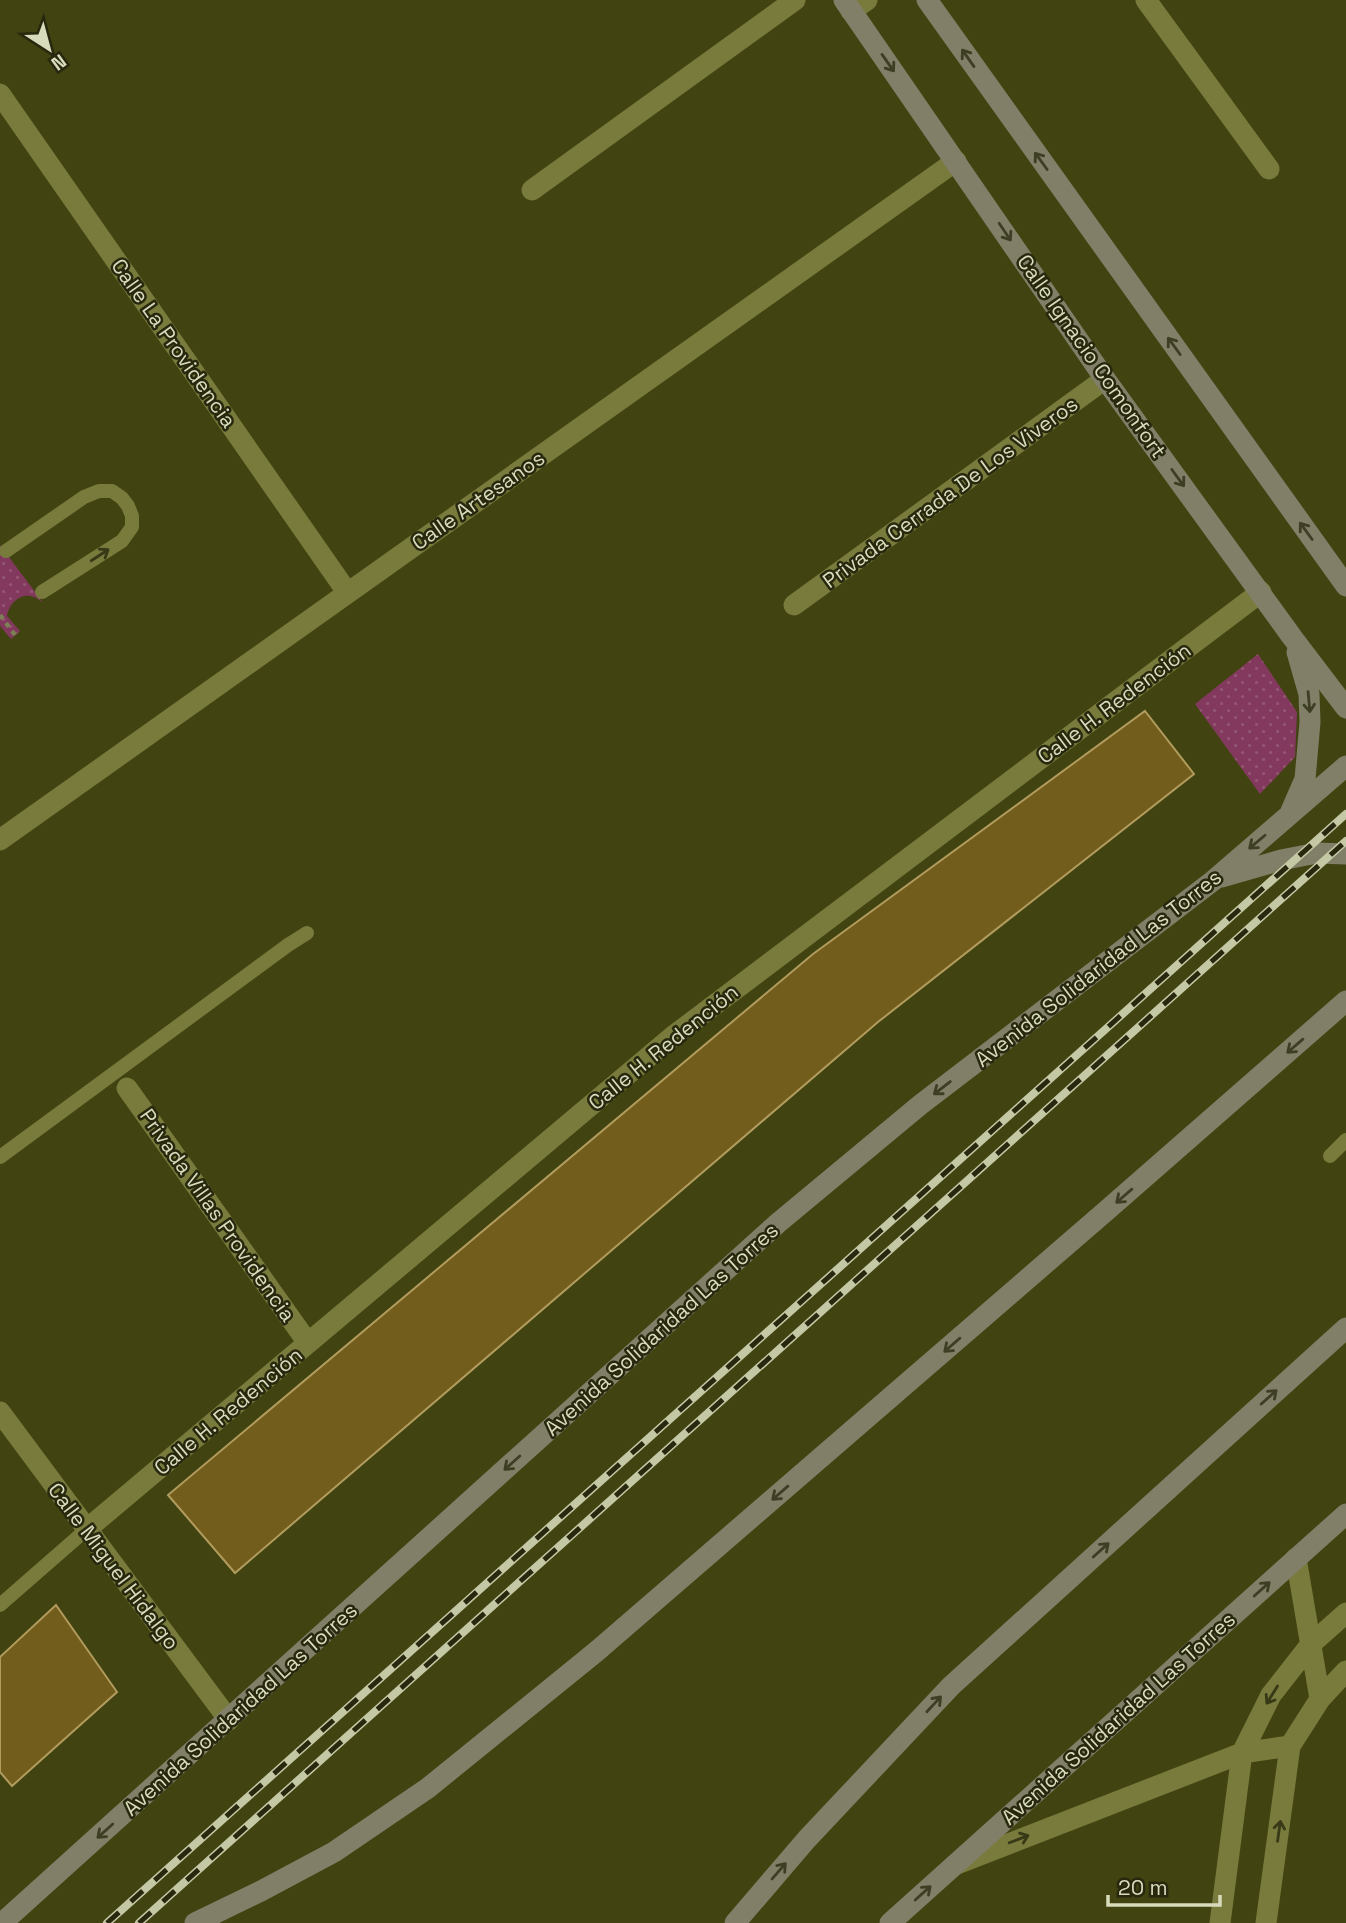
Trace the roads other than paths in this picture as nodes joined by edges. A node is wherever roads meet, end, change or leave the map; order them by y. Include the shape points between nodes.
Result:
1 (795, 0) edge
2 (927, 0) edge
3 (1146, 0) edge
4 (854, 4) edge
5 (0, 94) edge
6 (956, 161) junction
7 (1269, 169) dead end
8 (532, 190) dead end
9 (1105, 379) junction
10 (6, 551) dead end
11 (1346, 586) edge
12 (42, 592) dead end
13 (347, 592) junction
14 (1261, 592) junction
15 (794, 605) dead end
16 (1292, 637) junction
17 (1346, 708) edge
18 (1346, 766) edge
19 (1289, 816) junction
20 (0, 840) edge
21 (1346, 854) edge
22 (1214, 880) junction
23 (307, 933) dead end
24 (1346, 1001) edge
25 (127, 1087) dead end
26 (1346, 1140) edge
27 (1330, 1156) dead end
28 (0, 1157) edge
29 (1346, 1328) edge
30 (309, 1343) junction
31 (0, 1412) edge
32 (1346, 1514) edge
33 (87, 1530) junction
34 (1296, 1558) junction
35 (0, 1605) edge
36 (1346, 1613) edge
37 (1311, 1644) junction
38 (1346, 1671) edge
39 (1320, 1699) junction
40 (229, 1720) junction
41 (1290, 1746) junction
42 (1242, 1753) junction
43 (956, 1864) junction
44 (2, 1923) edge
45 (195, 1923) edge
46 (735, 1923) edge
47 (890, 1923) edge
48 (1220, 1923) edge
49 (1266, 1923) edge

1 - 8 street
11 -> 2 main road
3 - 7 street
4 -> 6 main road, Calle Ignacio Comonfort
5 - 13 street, Calle La Providencia
6 -> 9 main road, Calle Ignacio Comonfort
6 - 13 street, Calle Artesanos
9 -> 14 main road, Calle Ignacio Comonfort
9 - 15 street, Privada Cerrada De Los Viveros
12 -> 10 lane via 122,541 132,527 132,516 122,498 112,491 84,498
13 - 20 street, Calle Artesanos
14 - 16 main road, Calle Ignacio Comonfort
14 - 30 street, Calle H. Redención via 672,1037
16 - 17 main road, Calle Ignacio Comonfort
16 -> 19 main road via 1309,694 1310,722 1305,779
18 - 19 main road, Avenida Solidaridad Las Torres
19 -> 22 main road, Avenida Solidaridad Las Torres
21 - 22 main road via 1317,853 1281,860
22 -> 40 main road, Avenida Solidaridad Las Torres via 920,1105 778,1223
23 - 28 lane
24 -> 45 main road via 597,1651 428,1788 334,1852
25 - 30 street, Privada Villas Providencia
26 - 27 lane
46 -> 29 main road via 951,1686
30 - 33 street, Calle H. Redención
31 - 33 street, Calle Miguel Hidalgo
32 - 34 main road, Avenida Solidaridad Las Torres
33 - 35 lane
33 - 40 street, Calle Miguel Hidalgo
34 - 37 street
43 -> 34 main road, Avenida Solidaridad Las Torres
36 - 37 street
37 - 39 street
37 -> 42 street via 1271,1695
38 - 39 street
39 - 41 street
40 -> 44 main road, Avenida Solidaridad Las Torres
41 - 42 street
49 -> 41 street
43 -> 42 street
42 - 48 street
47 -> 43 main road, Avenida Solidaridad Las Torres

